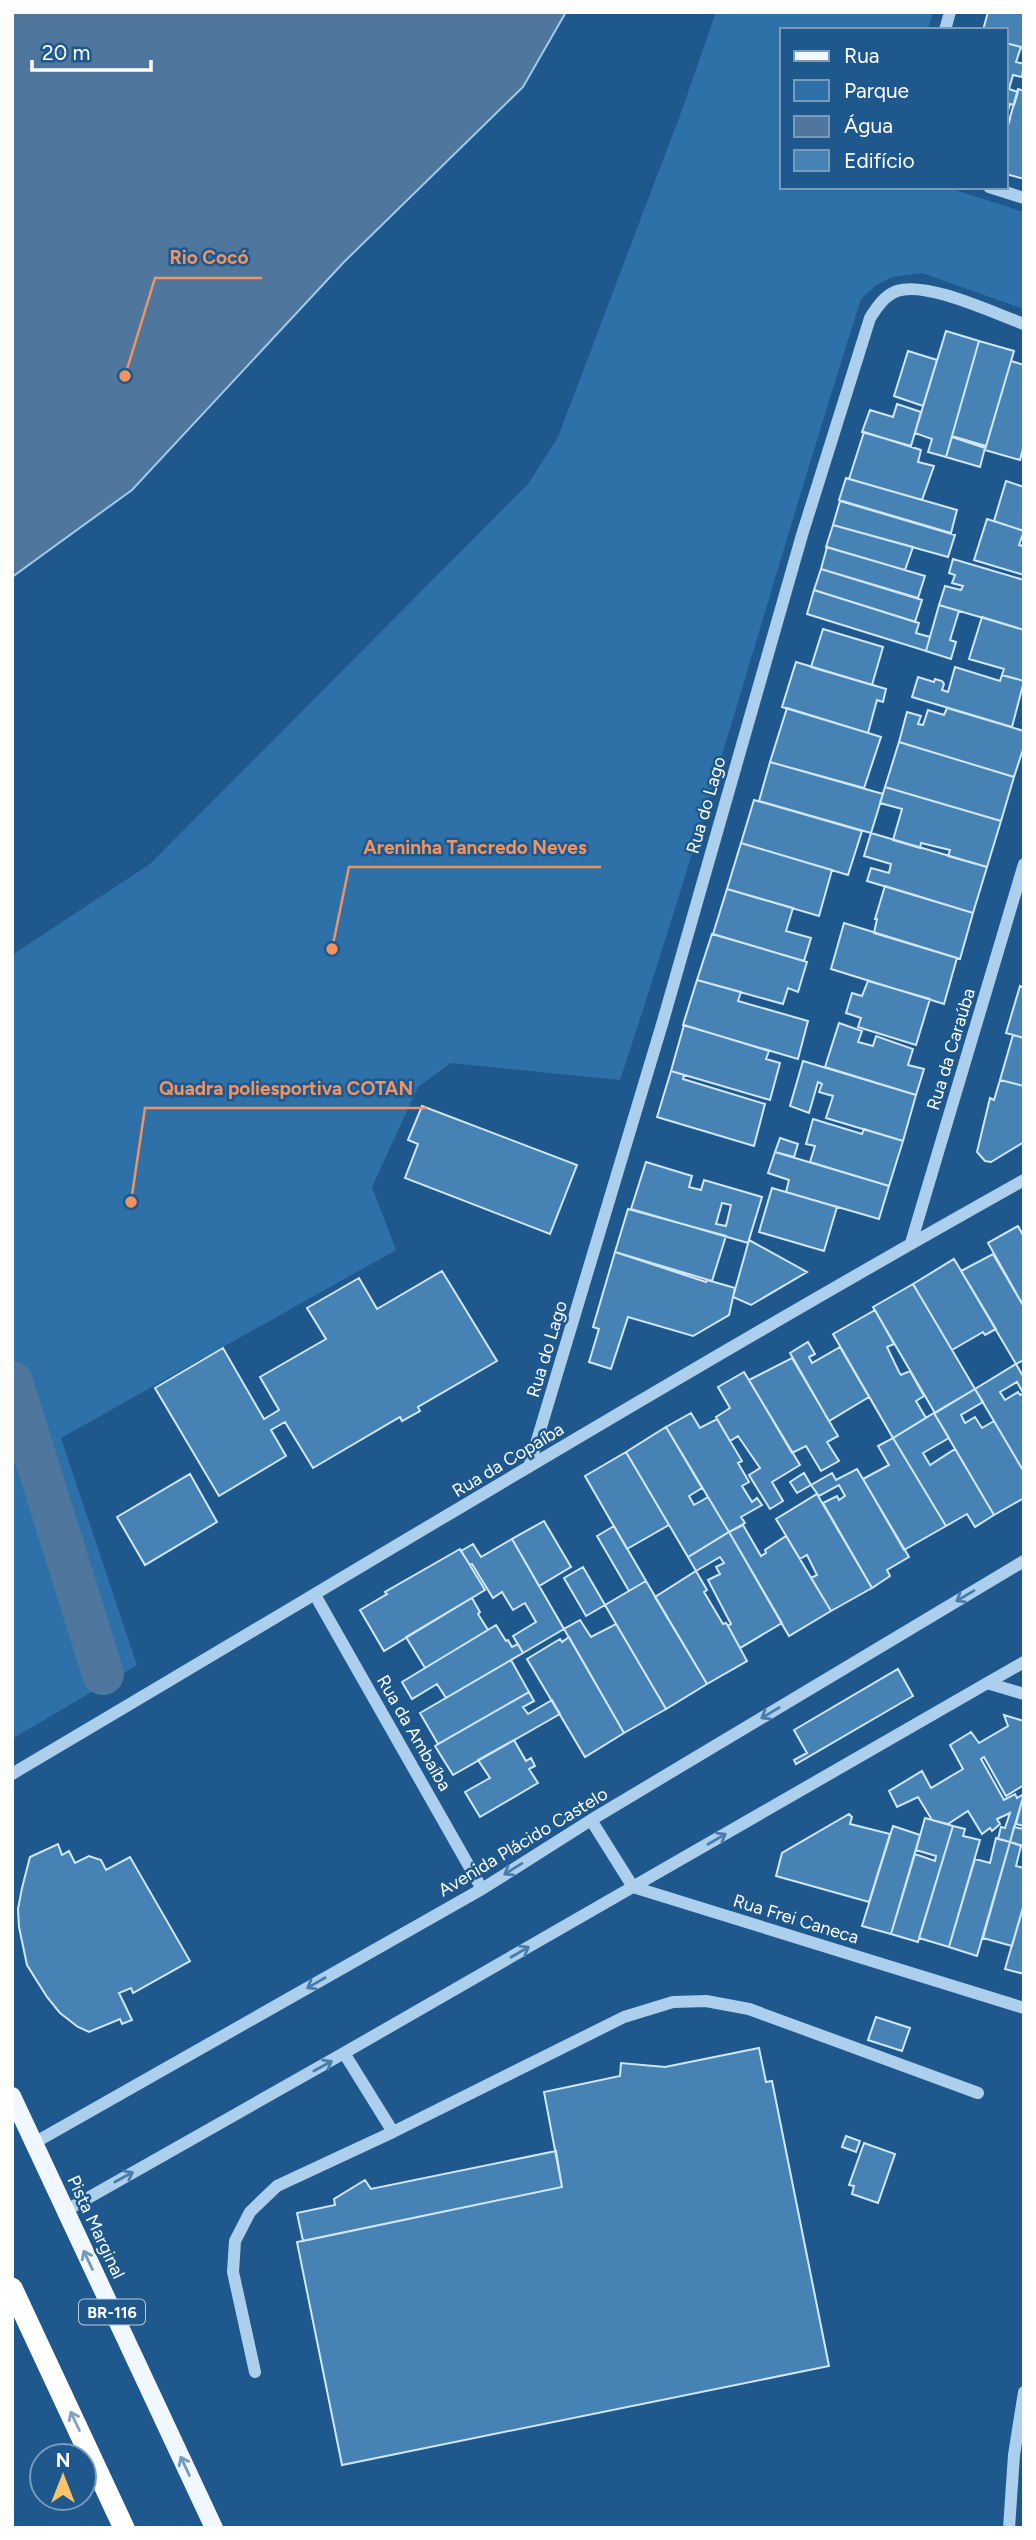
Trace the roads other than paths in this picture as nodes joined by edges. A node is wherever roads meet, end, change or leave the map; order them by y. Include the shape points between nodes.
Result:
1 (995, 189) edge
2 (1024, 198) edge
3 (1024, 324) edge
4 (1024, 864) edge
5 (1024, 1180) edge
6 (911, 1243) junction
7 (529, 1467) junction
8 (1024, 1561) edge
9 (315, 1595) junction
10 (1024, 1662) edge
11 (987, 1683) junction
12 (1024, 1694) edge
13 (12, 1774) edge
14 (591, 1820) junction
15 (633, 1887) junction
16 (482, 1889) junction
17 (1024, 2008) edge
18 (344, 2053) junction
19 (978, 2093) dead end
20 (12, 2095) edge
21 (393, 2132) junction
22 (34, 2143) junction
23 (65, 2211) junction
24 (12, 2288) edge
25 (255, 2372) dead end
26 (1024, 2392) edge
27 (124, 2528) edge
28 (214, 2528) edge
29 (1009, 2528) edge

1 - 2 street
3 - 7 street, Rua do Lago via 915,288 895,291 870,317
4 - 6 street, Rua da Caraúba
5 - 6 street, Rua da Copaíba
6 - 7 street, Rua da Copaíba
7 - 9 street, Rua da Copaíba
8 -> 14 street, Avenida Plácido Castelo
9 - 13 street, Rua da Copaíba
9 - 16 street, Rua da Ambaíba
10 - 11 street
11 - 12 street
15 -> 11 street
14 - 15 street
14 -> 16 street, Avenida Plácido Castelo
15 - 17 street, Rua Frei Caneca
18 -> 15 street
16 -> 22 street, Avenida Plácido Castelo
18 - 21 street
23 -> 18 street
19 - 21 street via 749,2009 706,2001 673,2002 624,2017
20 - 22 main road, Pista Marginal / BR-116
21 - 25 street via 277,2186 250,2212 235,2241 233,2272
22 - 23 main road, Pista Marginal / BR-116
28 -> 23 main road, Pista Marginal / BR-116
27 -> 24 highway
26 - 29 street

